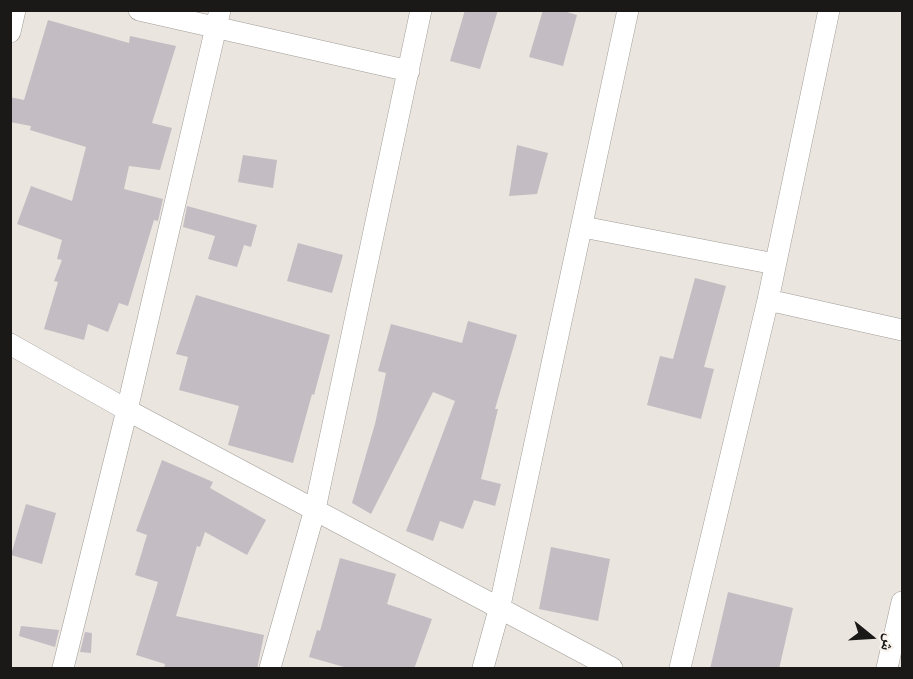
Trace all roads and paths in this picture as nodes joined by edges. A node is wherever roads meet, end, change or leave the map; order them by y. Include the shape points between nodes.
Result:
1 (15, 10) edge
2 (139, 10) edge
3 (421, 10) edge
4 (628, 10) edge
5 (829, 10) edge
6 (218, 19) edge
7 (10, 32) edge
8 (409, 71) junction
9 (582, 227) junction
10 (775, 264) junction
11 (768, 300) junction
12 (903, 330) edge
13 (10, 344) edge
14 (128, 410) junction
15 (315, 509) junction
16 (903, 602) edge
17 (499, 610) junction
18 (63, 669) edge
19 (270, 669) edge
20 (483, 669) edge
21 (612, 669) edge
22 (680, 669) edge
23 (887, 669) edge

1 - 7 street
2 - 6 street
3 - 8 street
4 - 9 street
5 - 10 street
6 - 8 street
6 - 14 street
8 - 15 street
9 - 10 street
9 - 17 street
10 - 11 street
11 - 12 street
11 - 22 street
13 - 14 street
14 - 15 street
14 - 18 street
15 - 17 street
15 - 19 street
16 - 23 street
17 - 20 street
17 - 21 street

